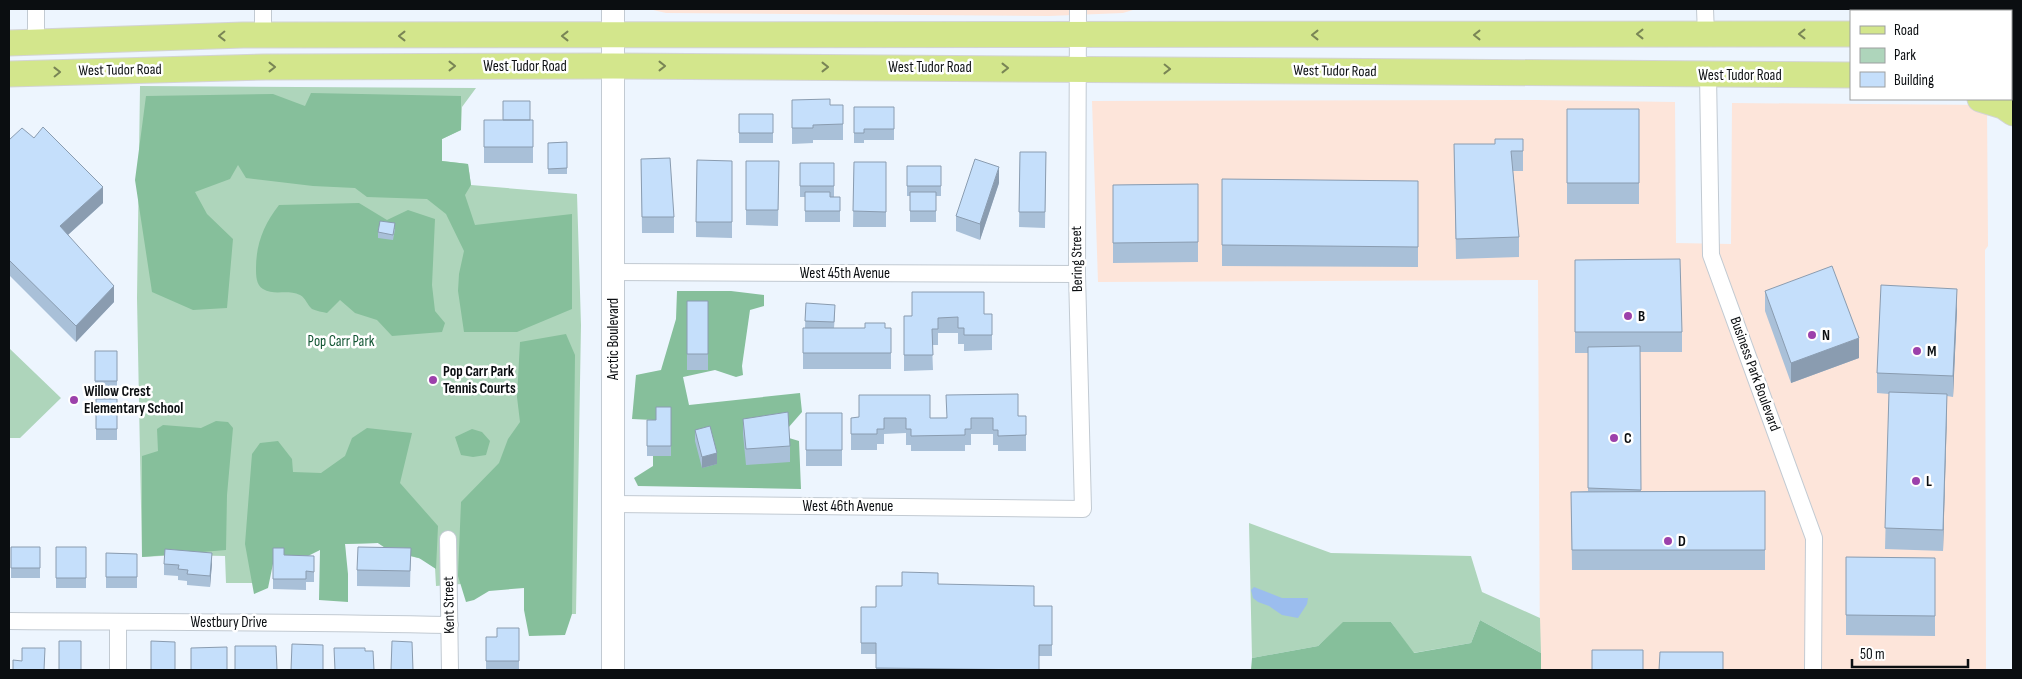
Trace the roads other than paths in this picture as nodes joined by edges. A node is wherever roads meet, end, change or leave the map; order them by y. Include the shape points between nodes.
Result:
1 (36, 9) edge
2 (263, 9) edge
3 (614, 9) edge
4 (1078, 9) edge
5 (1705, 9) edge
6 (1706, 34) junction
7 (1850, 34) edge
8 (263, 36) junction
9 (614, 36) junction
10 (1077, 36) junction
11 (36, 41) junction
12 (9, 43) edge
13 (614, 66) junction
14 (1077, 68) junction
15 (9, 74) edge
16 (1708, 75) junction
17 (1846, 75) edge
18 (1983, 100) edge
19 (2013, 113) edge
20 (613, 272) junction
21 (1077, 274) junction
22 (614, 504) junction
23 (1083, 509) joint
24 (448, 539) dead end
25 (9, 621) edge
26 (118, 623) junction
27 (450, 624) junction
28 (118, 670) edge
29 (450, 670) edge
30 (613, 670) edge
31 (1813, 670) edge

1 - 11 street
2 - 8 street
3 - 9 main road, Arctic Boulevard
4 - 10 street, Bering Street
5 - 6 street
7 -> 6 main road, West Tudor Road
6 -> 10 main road, West Tudor Road
9 -> 8 main road, West Tudor Road
8 -> 11 main road, West Tudor Road
9 - 10 main road, West Tudor Road
9 - 13 main road, Arctic Boulevard
10 - 14 street, Bering Street
11 - 12 main road, West Tudor Road
13 -> 14 main road, West Tudor Road
15 -> 13 main road, West Tudor Road via 274,67
13 - 20 main road, Arctic Boulevard
14 -> 16 main road, West Tudor Road
14 - 21 street, Bering Street
16 - 17 main road, West Tudor Road
16 - 31 street, Business Park Boulevard via 1711,255 1814,538
18 - 19 main road
20 - 21 street, West 45th Avenue
20 - 22 main road, Arctic Boulevard
21 - 23 street, Bering Street
22 - 23 street, West 46th Avenue
22 - 30 main road, Arctic Boulevard
24 - 27 street, Kent Street
25 - 26 street, Westbury Drive
26 - 27 street, Westbury Drive
26 - 28 street
27 - 29 street, Kent Street

